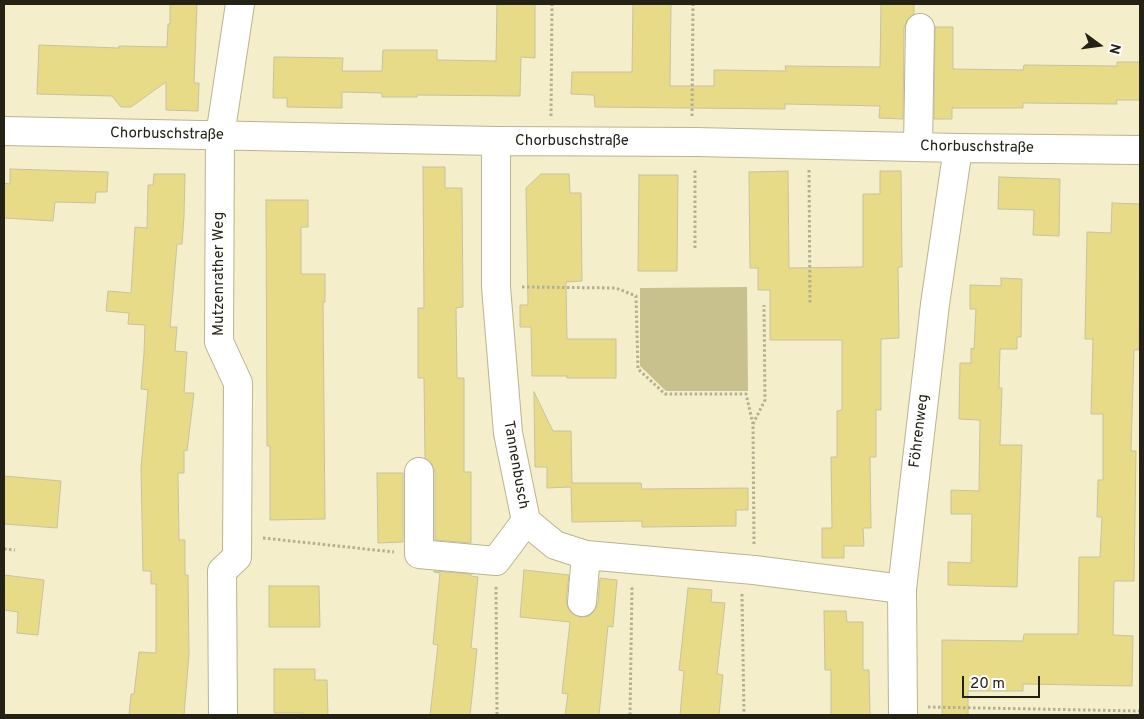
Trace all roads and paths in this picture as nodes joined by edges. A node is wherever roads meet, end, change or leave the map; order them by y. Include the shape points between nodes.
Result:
1 (240, 4) edge
2 (552, 4) edge
3 (693, 4) edge
4 (920, 28) dead end
5 (4, 131) edge
6 (220, 136) junction
7 (496, 141) junction
8 (551, 142) junction
9 (694, 142) junction
10 (809, 144) junction
11 (918, 147) junction
12 (958, 148) junction
13 (1140, 150) edge
14 (694, 248) dead end
15 (496, 287) junction
16 (764, 305) dead end
17 (810, 305) dead end
18 (753, 424) junction
19 (419, 472) dead end
20 (526, 521) junction
21 (238, 535) junction
22 (4, 549) edge
23 (15, 550) dead end
24 (419, 554) junction
25 (586, 554) junction
26 (632, 558) junction
27 (496, 561) junction
28 (748, 569) junction
29 (902, 589) junction
30 (582, 602) dead end
31 (1140, 710) edge
32 (903, 711) edge
33 (223, 715) edge
34 (497, 715) edge
35 (630, 715) edge
36 (744, 715) edge

1 - 6 street, Mutzenrather Weg
2 - 8 path
3 - 9 path
4 - 11 street
5 - 6 street, Chorbuschstraße
6 - 7 street, Chorbuschstraße
6 - 21 street, Mutzenrather Weg via 220,342 238,383
7 - 8 street, Chorbuschstraße
7 - 15 street, Tannenbusch
8 - 9 street, Chorbuschstraße
9 - 10 street, Chorbuschstraße
9 - 14 path
10 - 11 street, Chorbuschstraße
10 - 17 path
11 - 12 street, Chorbuschstraße
12 - 13 street, Chorbuschstraße
12 - 29 street, Föhrenweg via 935,304
15 - 18 path via 616,288 636,296 638,369 665,394 746,394
15 - 20 street, Tannenbusch via 508,433
16 - 18 path via 765,400
18 - 28 path
19 - 24 street
20 - 25 street, Tannenbusch via 555,545
20 - 27 street
21 - 24 path
21 - 33 street, Mutzenrather Weg via 237,557 222,571
22 - 23 path
24 - 27 street
25 - 26 street, Tannenbusch
25 - 30 street
26 - 28 street, Tannenbusch
26 - 35 path
27 - 34 path
28 - 29 street, Tannenbusch
28 - 36 path
29 - 32 street, Föhrenweg
31 - 32 path

